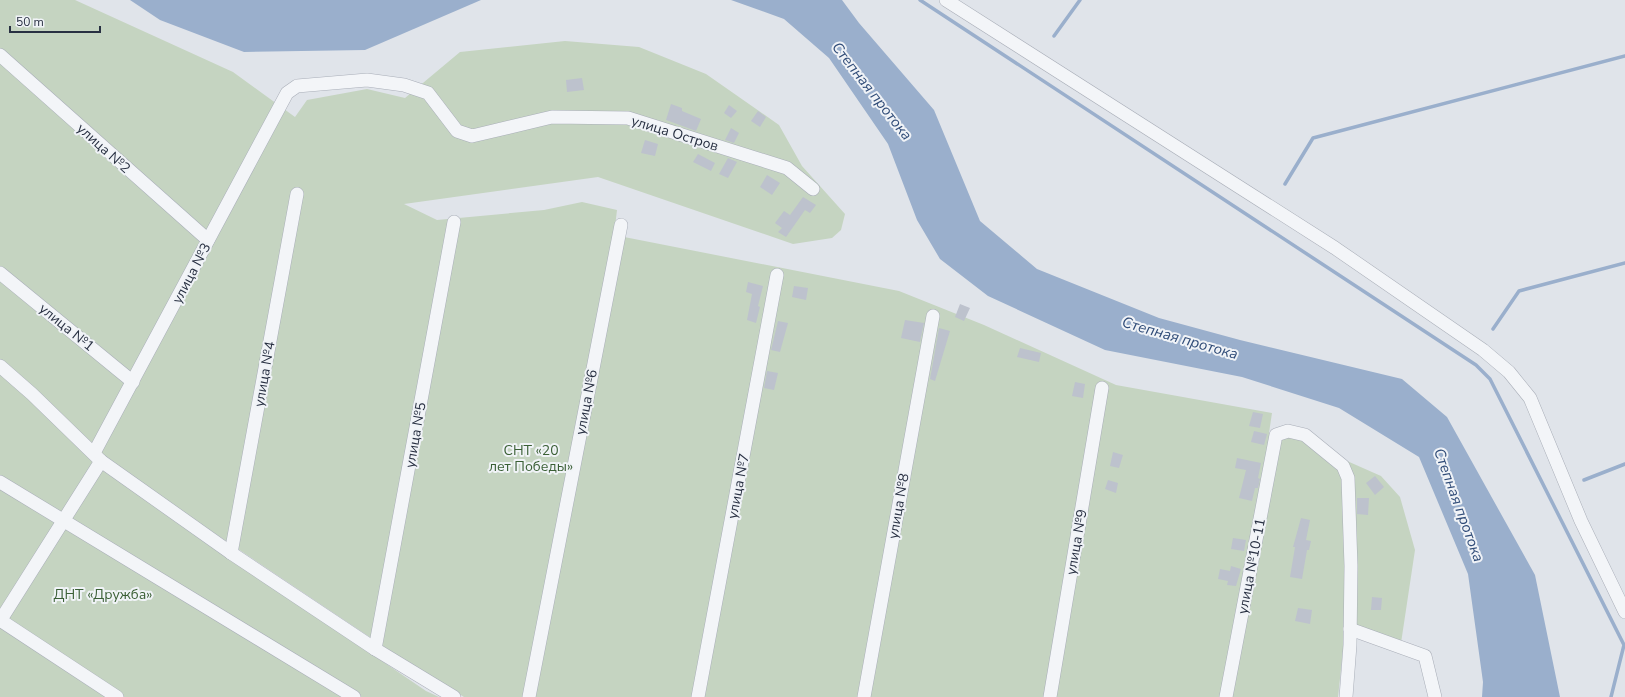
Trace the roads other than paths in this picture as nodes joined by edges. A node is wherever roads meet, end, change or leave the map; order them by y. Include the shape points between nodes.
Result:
1 (946, 0) edge
2 (0, 55) edge
3 (287, 93) joint
4 (814, 189) dead end
5 (296, 194) dead end
6 (454, 222) dead end
7 (621, 225) dead end
8 (208, 240) junction
9 (0, 273) edge
10 (777, 275) dead end
11 (933, 316) dead end
12 (0, 366) edge
13 (133, 382) junction
14 (1102, 388) dead end
15 (98, 457) junction
16 (0, 482) edge
17 (62, 521) junction
18 (231, 553) junction
19 (1625, 612) edge
20 (0, 620) edge
21 (1350, 630) junction
22 (375, 649) junction
23 (117, 697) edge
24 (354, 697) edge
25 (454, 697) edge
26 (529, 697) edge
27 (698, 697) edge
28 (864, 697) edge
29 (1050, 697) edge
30 (1226, 697) edge
31 (1346, 697) edge
32 (1434, 697) edge

1 - 19 street via 1335,248 1483,350 1509,372 1530,398 1580,522
2 - 8 street, улица №2
3 - 4 street, улица Остров via 297,86 367,80 404,85 428,92 457,131 472,136 552,117 628,118 787,168
3 - 8 street, улица №3
5 - 18 street, улица №4
6 - 22 street, улица №5
7 - 26 street, улица №6
8 - 13 street, улица №3
9 - 13 street, улица №1
10 - 27 street, улица №7
11 - 28 street, улица №8
12 - 15 street
13 - 15 street, улица №3
14 - 29 street, улица №9
15 - 17 street, улица №3
15 - 18 street
16 - 17 street
17 - 20 street, улица №3
17 - 24 street
18 - 22 street
20 - 23 street
21 - 30 street, улица №10-11 via 1348,478 1343,466 1305,435 1288,431 1276,435
21 - 31 street
21 - 32 street via 1426,656
22 - 25 street

